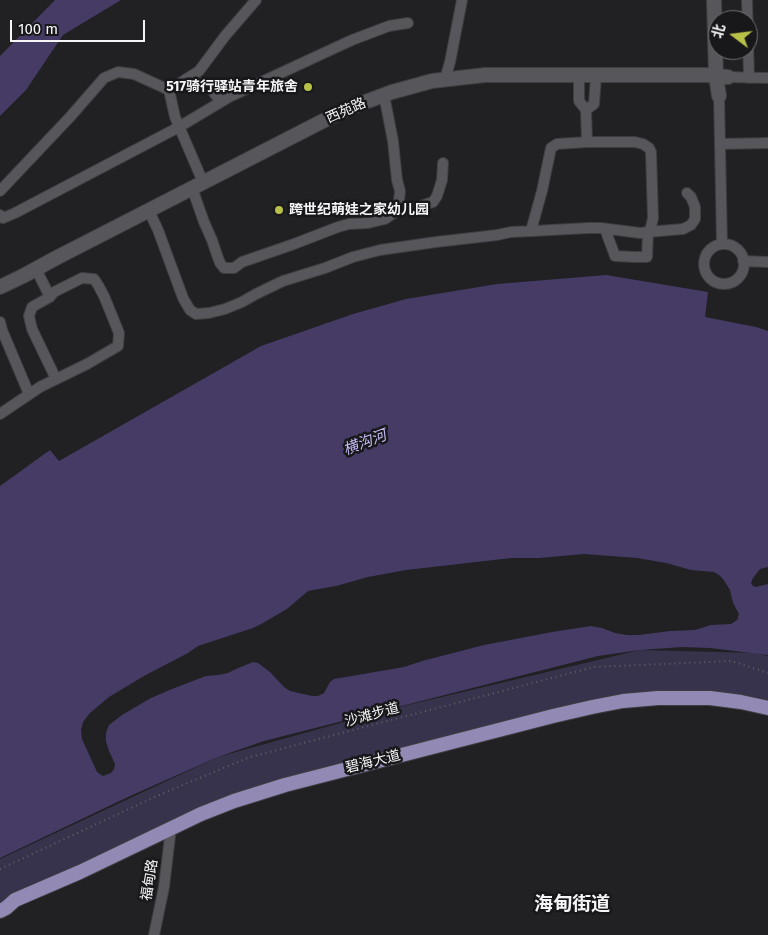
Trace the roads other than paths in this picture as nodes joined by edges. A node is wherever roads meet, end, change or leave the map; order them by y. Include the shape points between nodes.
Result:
1 (256, 0) edge
2 (462, 0) edge
3 (714, 0) edge
4 (747, 0) edge
5 (408, 23) dead end
6 (721, 60) edge
7 (579, 76) junction
8 (596, 76) junction
9 (722, 76) junction
10 (749, 78) junction
11 (768, 78) edge
12 (186, 79) junction
13 (445, 79) junction
14 (169, 90) junction
15 (384, 95) junction
16 (719, 96) joint
17 (221, 102) junction
18 (586, 110) junction
19 (179, 127) junction
20 (587, 142) junction
21 (768, 142) edge
22 (720, 144) junction
23 (443, 163) dead end
24 (198, 185) junction
25 (0, 190) edge
26 (687, 193) dead end
27 (398, 210) junction
28 (149, 211) junction
29 (0, 215) edge
30 (605, 229) junction
31 (533, 231) junction
32 (648, 232) junction
33 (722, 244) junction
34 (743, 261) junction
35 (768, 262) edge
36 (36, 269) junction
37 (0, 287) edge
38 (50, 297) junction
39 (0, 322) edge
40 (56, 379) junction
41 (29, 394) junction
42 (0, 414) edge
43 (768, 708) edge
44 (768, 712) edge
45 (170, 831) junction
46 (0, 910) edge
47 (0, 916) edge
48 (154, 935) edge

1 - 12 street via 199,71
2 - 13 street
3 - 9 main road
4 - 10 street
5 - 17 street via 389,26 352,40
6 - 9 main road
7 - 8 main road, 西苑路
7 - 13 main road, 西苑路 via 485,75
7 - 18 street via 579,101
8 - 9 main road, 西苑路
8 - 18 street via 594,104
9 - 10 street
9 - 16 main road
10 - 11 street
12 - 14 street
12 - 17 street via 211,89
13 - 15 main road, 西苑路
14 - 19 street
14 - 25 street via 134,74 118,72 104,78
15 - 24 main road, 西苑路 via 349,108
15 - 27 street via 400,191
16 - 22 street
17 - 19 street
18 - 20 street
19 - 24 street
19 - 29 street via 15,213 2,218
20 - 31 street via 557,144 551,148
20 - 32 street via 635,142 652,152 653,218
21 - 22 street
22 - 33 street
23 - 27 street via 438,196 433,202
24 - 27 street via 204,222 224,268 234,268 242,262 338,227 386,219
24 - 28 main road, 西苑路
26 - 32 street via 695,207 692,225 683,229
28 - 31 street via 183,298 196,314 225,308 284,281 380,250
28 - 36 main road, 西苑路
30 - 31 street
30 - 32 street
30 - 32 street via 614,256 626,257 647,257
33 - 34 street via 738,250
33 - 34 street via 709,250 704,262 711,280 720,284 731,283 741,274
34 - 35 street
36 - 37 main road, 西苑路
36 - 38 street
38 - 40 street via 32,307 29,316
38 - 40 street via 82,278 94,280 119,333 118,346
39 - 41 street
40 - 41 street
41 - 42 street
43 - 45 main road, 碧海大道 via 728,700 686,698 643,698 600,705 284,785 212,810
44 - 45 main road, 碧海大道 via 710,704 644,703 610,708 286,790
45 - 46 main road, 碧海大道 via 15,900
45 - 47 main road, 碧海大道
45 - 48 street, 福甸路 via 164,888

